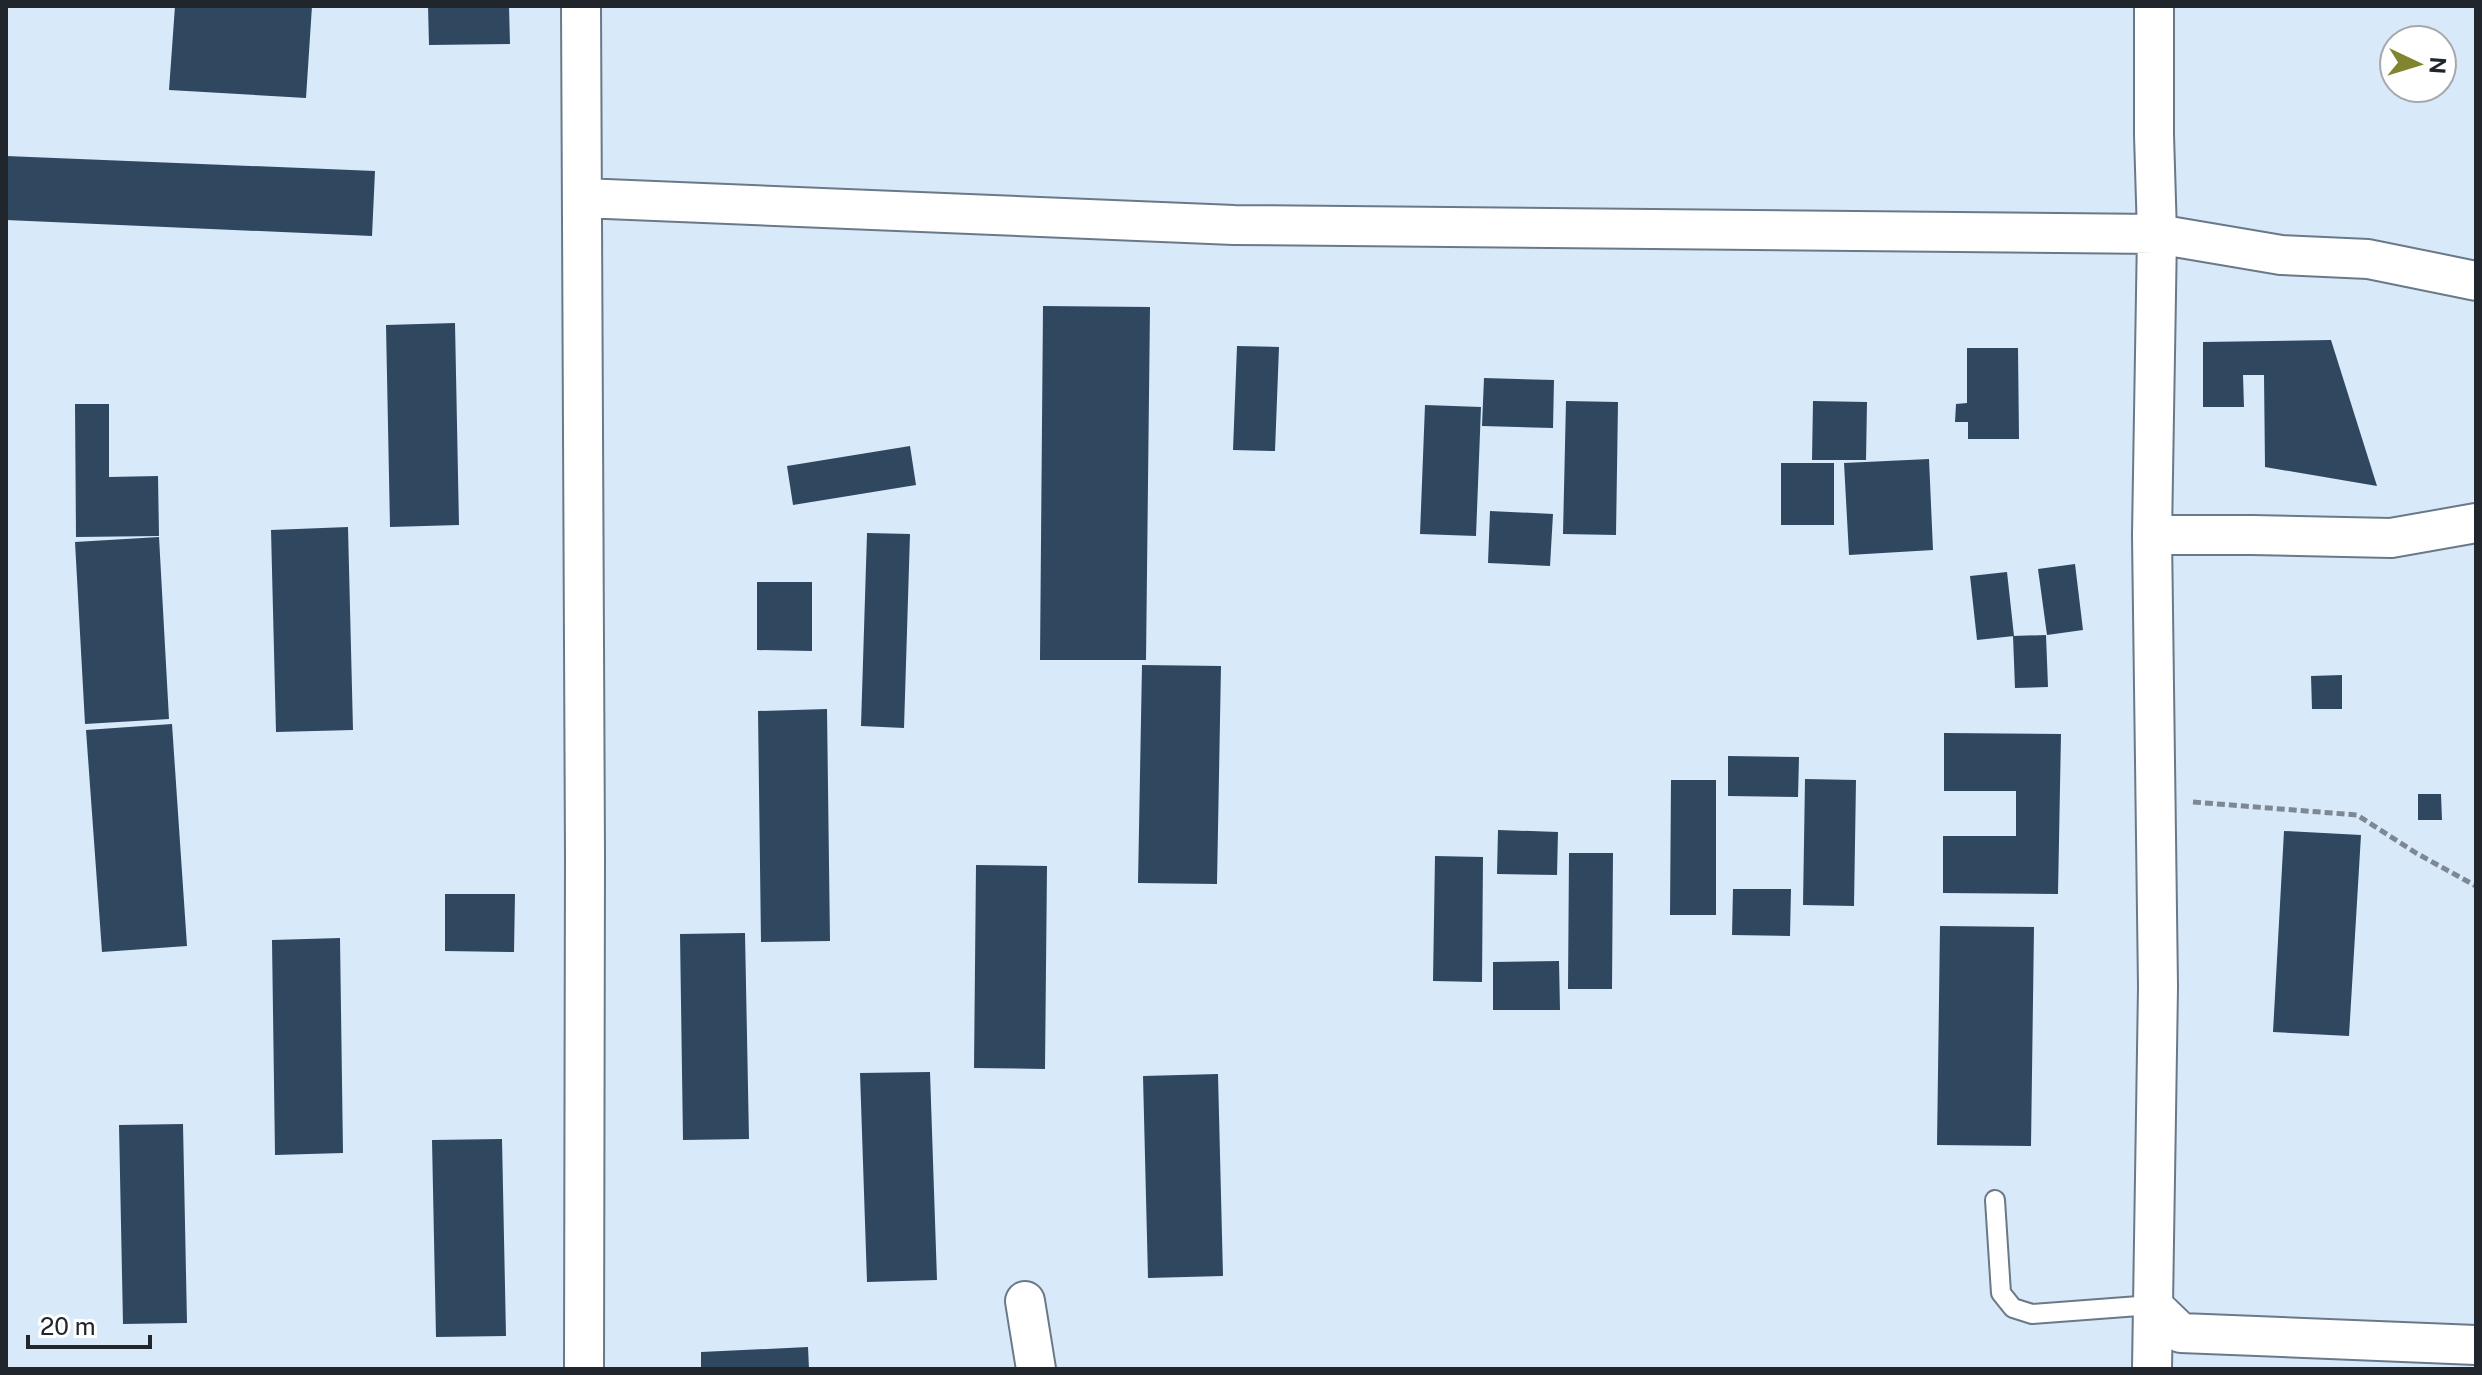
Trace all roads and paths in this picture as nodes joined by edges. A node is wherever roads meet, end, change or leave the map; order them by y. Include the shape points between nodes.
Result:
1 (581, 6) edge
2 (2154, 6) edge
3 (582, 198) junction
4 (2157, 234) junction
5 (2476, 281) edge
6 (2476, 523) edge
7 (2152, 535) junction
8 (2157, 800) junction
9 (2476, 886) edge
10 (1995, 1200) dead end
11 (1025, 1301) dead end
12 (2152, 1305) junction
13 (2476, 1345) edge
14 (584, 1369) edge
15 (1036, 1369) edge
16 (2152, 1369) edge

1 - 3 street
2 - 4 street
3 - 4 street via 1234,225
3 - 14 street
4 - 5 street via 2281,255 2368,259
4 - 7 street
6 - 7 street via 2391,538
7 - 8 street
8 - 9 path via 2357,815
8 - 12 street
10 - 12 lane via 2001,1293 2013,1308 2032,1314
11 - 15 street
12 - 13 street via 2181,1333
12 - 16 street

